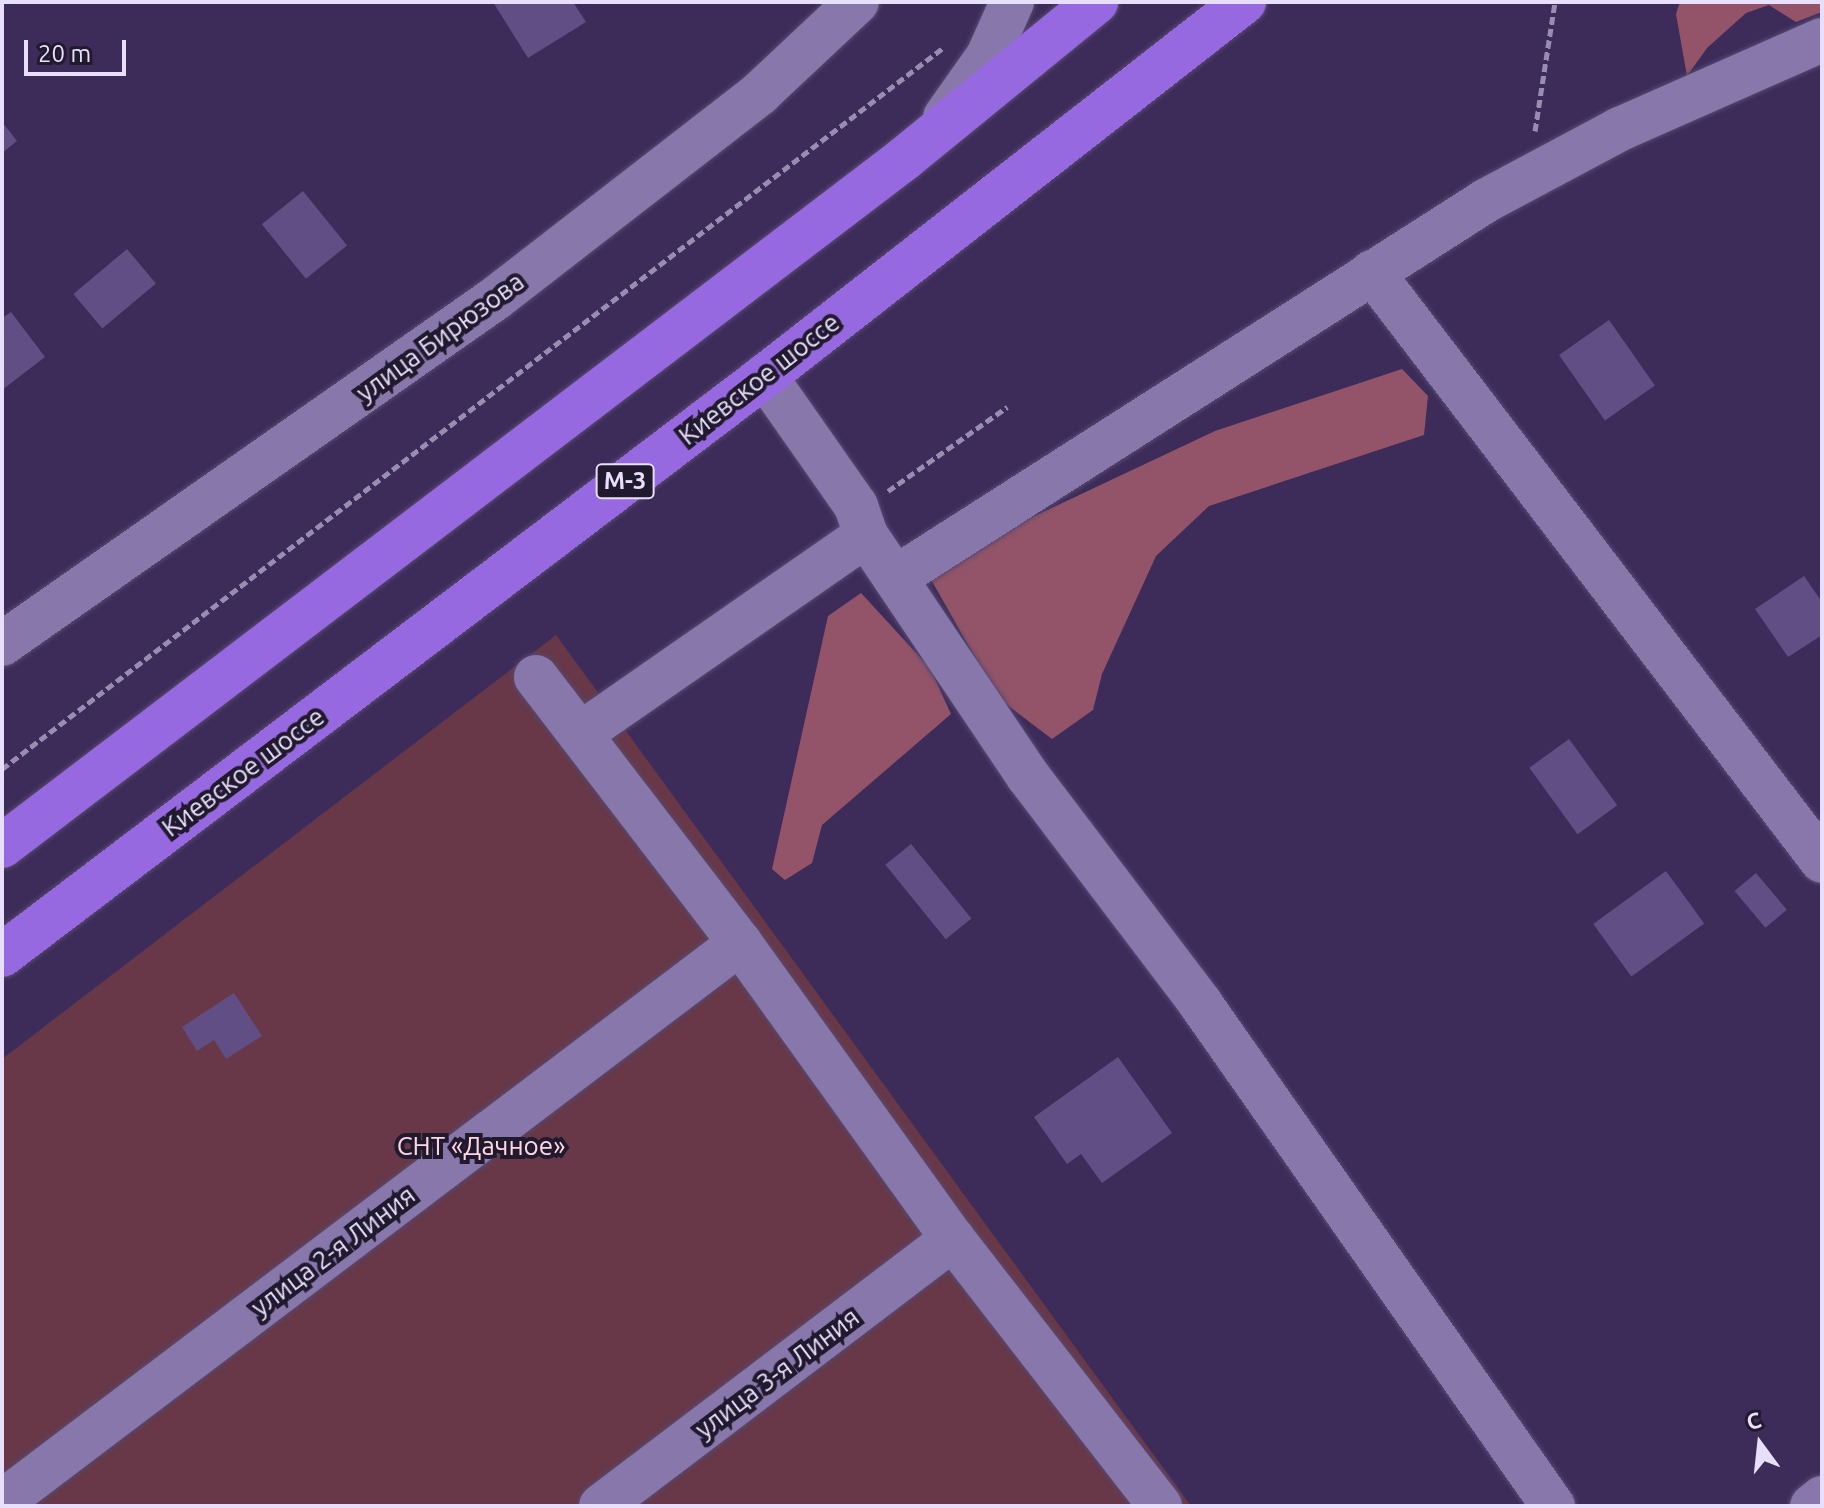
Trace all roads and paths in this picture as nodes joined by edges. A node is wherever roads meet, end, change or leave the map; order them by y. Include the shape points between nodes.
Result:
1 (857, 2) edge
2 (1012, 2) edge
3 (1096, 2) edge
4 (1244, 2) edge
5 (1555, 2) edge
6 (952, 39) dead end
7 (1822, 40) edge
8 (905, 158) junction
9 (1533, 173) junction
10 (1372, 272) junction
11 (765, 376) junction
12 (1007, 407) dead end
13 (862, 524) junction
14 (895, 578) junction
15 (2, 644) edge
16 (536, 677) dead end
17 (580, 734) junction
18 (2, 769) edge
19 (2, 846) edge
20 (1822, 861) edge
21 (740, 943) junction
22 (2, 955) edge
23 (953, 1239) junction
24 (1822, 1498) edge
25 (2, 1502) edge
26 (601, 1506) edge
27 (1160, 1506) edge
28 (1553, 1506) edge
29 (1812, 1506) edge

1 - 15 street, улица Бирюзова via 760,93 496,298
2 - 8 street via 988,56 960,99
3 - 8 highway
4 - 11 highway, Киевское шоссе / М-3
5 - 9 path via 1537,94
6 - 18 path
7 - 9 street
8 - 19 highway
9 - 10 street
10 - 14 street
10 - 20 street
11 - 13 street
11 - 22 highway, Киевское шоссе / М-3
12 - 13 path
13 - 14 street
13 - 17 street
14 - 28 street via 1028,776 1200,1003
16 - 17 street
17 - 21 street
21 - 23 street
21 - 25 street, улица 2-я Линия
23 - 26 street, улица 3-я Линия
23 - 27 street
24 - 29 street

